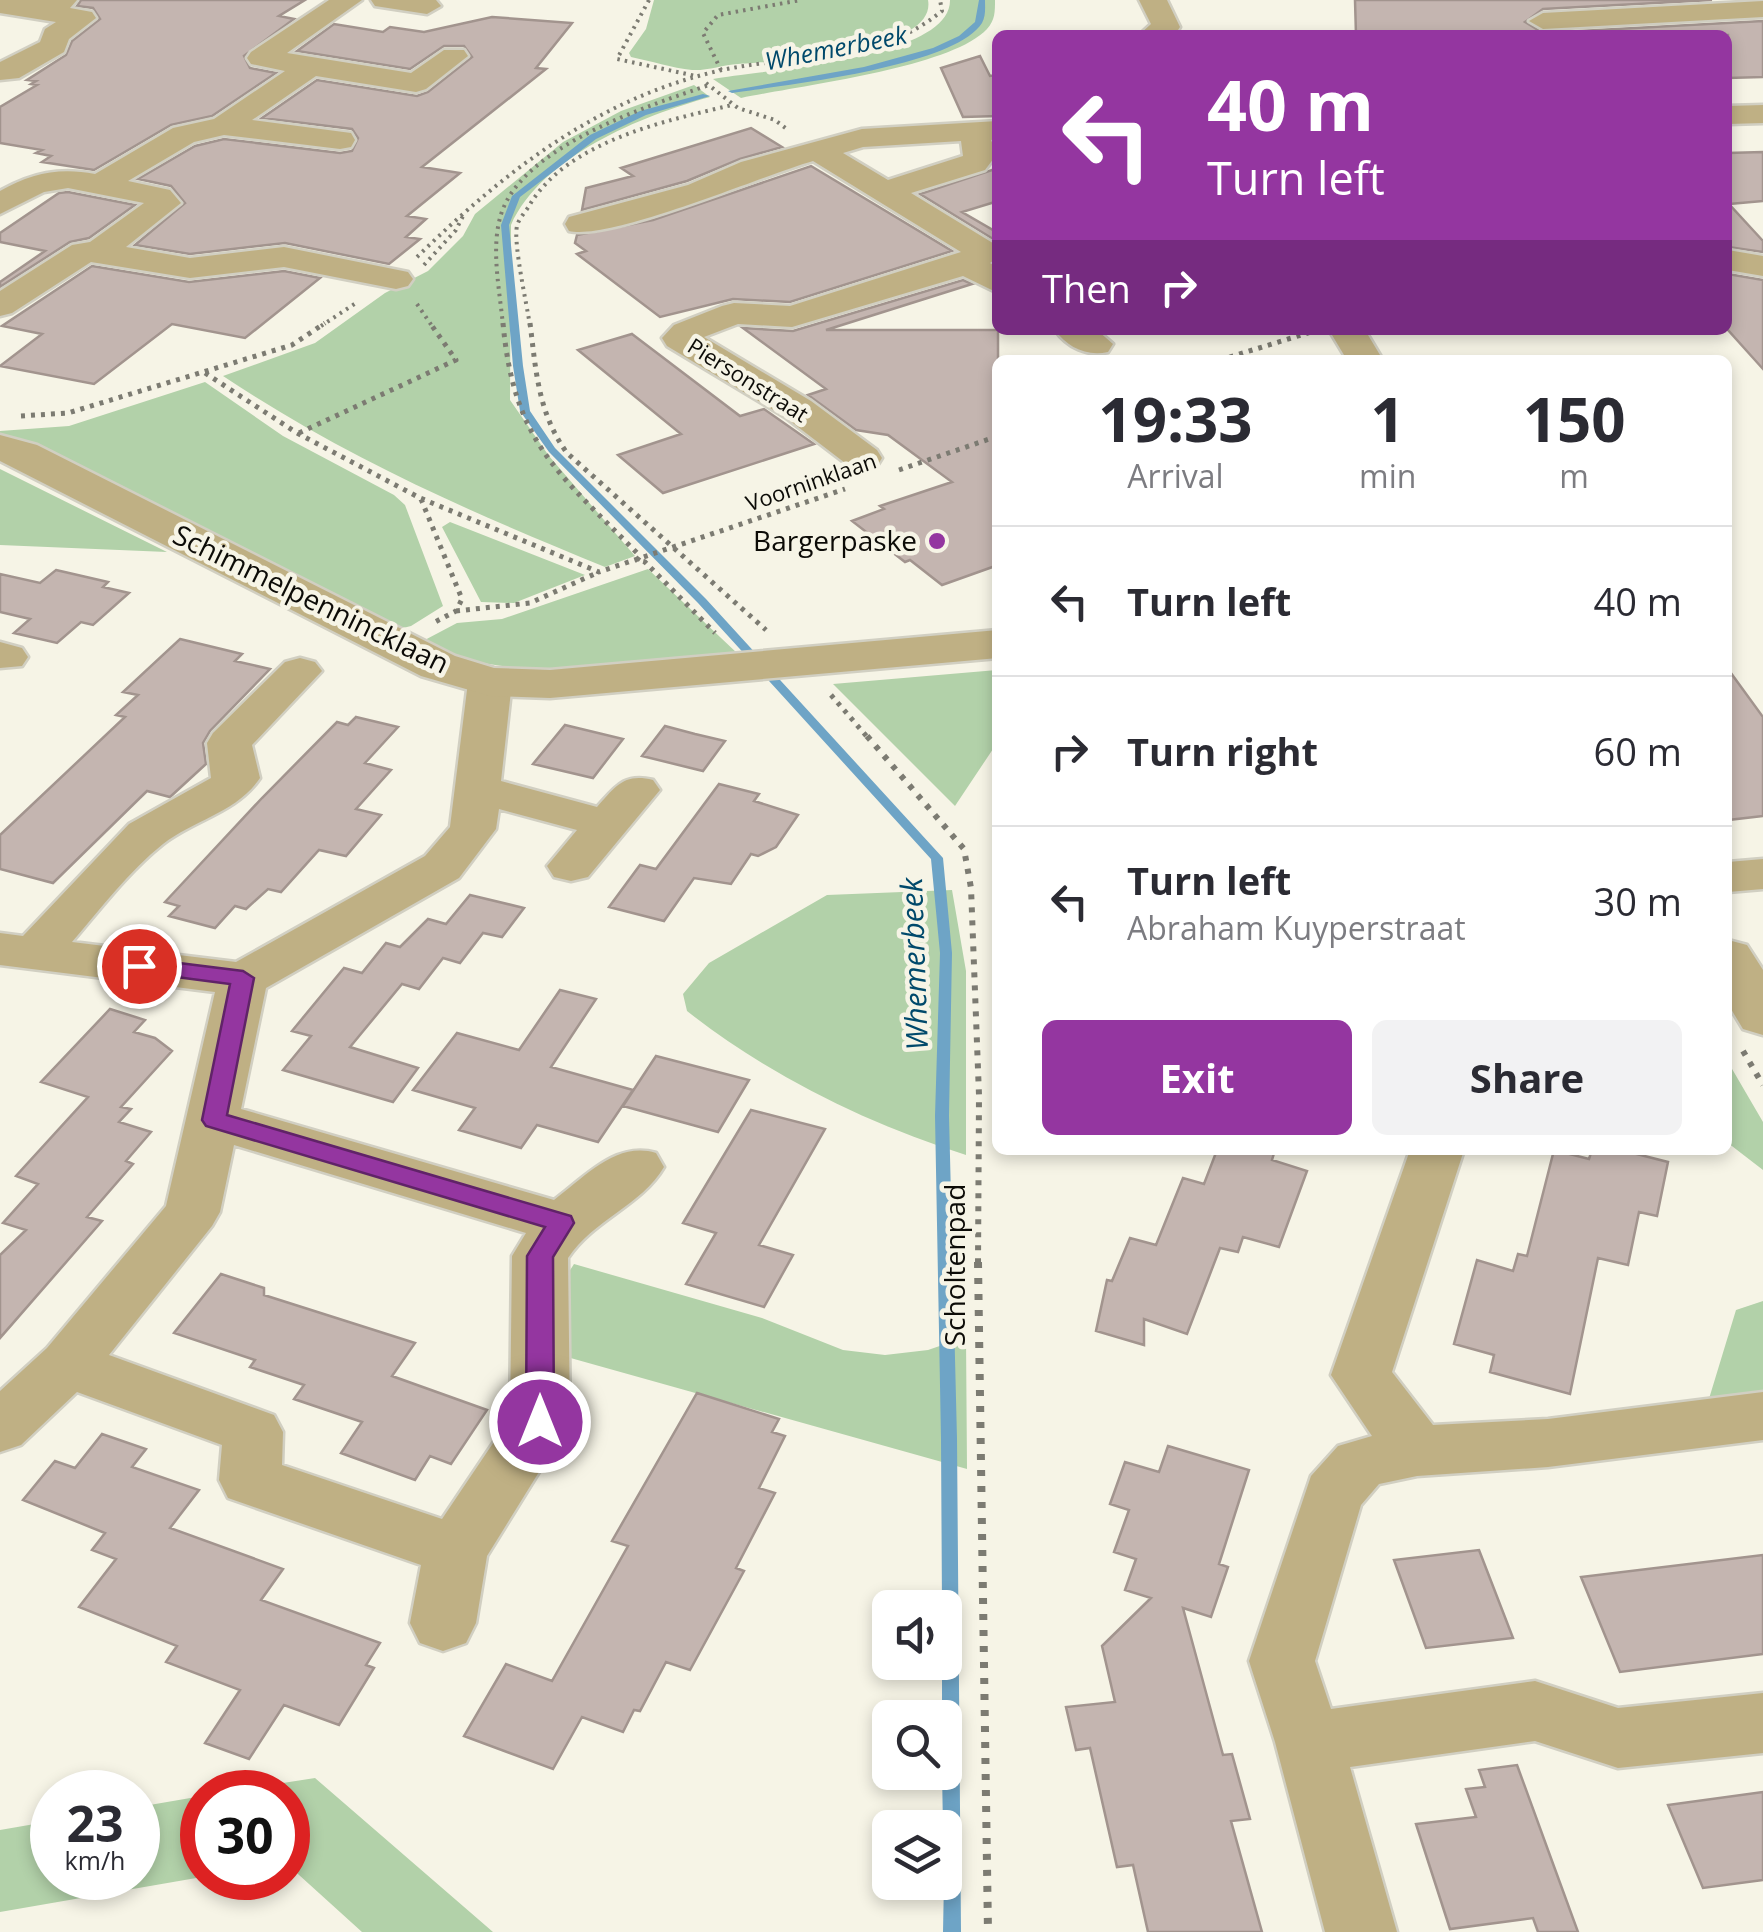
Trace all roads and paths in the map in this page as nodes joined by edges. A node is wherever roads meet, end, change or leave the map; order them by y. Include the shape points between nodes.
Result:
1 (348, 0) edge
2 (385, 0) edge
3 (649, 0) edge
4 (801, 0) edge
5 (940, 0) edge
6 (1153, 0) edge
7 (0, 5) edge
8 (53, 6) edge
9 (427, 6) dead end
10 (1763, 9) edge
11 (1541, 22) edge
12 (1161, 30) edge
13 (454, 56) dead end
14 (310, 66) junction
15 (721, 70) junction
16 (0, 71) edge
17 (698, 76) junction
18 (708, 85) junction
19 (732, 105) junction
20 (1763, 114) edge
21 (1732, 115) edge
22 (224, 126) junction
23 (985, 131) edge
24 (340, 140) dead end
25 (816, 150) junction
26 (100, 185) junction
27 (886, 191) junction
28 (0, 204) edge
29 (468, 207) dead end
30 (581, 224) dead end
31 (98, 252) junction
32 (1732, 261) edge
33 (1763, 266) edge
34 (982, 274) edge
35 (408, 285) junction
36 (0, 306) edge
37 (1292, 335) edge
38 (1234, 355) edge
39 (204, 372) dead end
40 (298, 433) junction
41 (992, 438) edge
42 (0, 448) edge
43 (866, 473) junction
44 (420, 498) junction
45 (676, 549) junction
46 (637, 560) junction
47 (599, 572) junction
48 (456, 611) junction
49 (394, 643) junction
50 (992, 645) edge
51 (800, 661) junction
52 (748, 666) junction
53 (300, 670) dead end
54 (490, 682) junction
55 (478, 789) junction
56 (571, 866) dead end
57 (1763, 874) edge
58 (1732, 877) edge
59 (18, 951) edge
60 (1732, 965) edge
61 (243, 978) junction
62 (1763, 1016) edge
63 (214, 1120) junction
64 (1435, 1155) edge
65 (637, 1166) dead end
66 (562, 1223) junction
67 (68, 1364) junction
68 (1763, 1416) edge
69 (0, 1428) edge
70 (1417, 1451) junction
71 (456, 1550) junction
72 (443, 1623) dead end
73 (1763, 1723) edge
74 (1309, 1742) junction
75 (988, 1932) edge
76 (1362, 1932) edge

1 - 14 street via 261,58
2 - 9 street
3 - 17 path via 617,59
4 - 15 path via 718,16 704,33
5 - 15 path via 942,11 923,30 853,55
6 - 12 street via 1166,27
7 - 8 street
8 - 16 street via 82,18 55,35 54,46
10 - 11 street
13 - 14 street via 416,83
14 - 22 street
15 - 17 path
17 - 18 path
18 - 19 path
18 - 46 path via 630,112 565,148 509,196 495,240 514,397 524,424
19 - 25 path via 778,118
19 - 45 path, Scholtenpad via 600,145 536,193 517,226 540,404 551,431 567,454
20 - 21 street
22 - 24 street
22 - 26 street via 184,135
23 - 25 street via 862,138
23 - 27 street via 974,163
25 - 27 street, Piersonstraat
25 - 30 street
26 - 28 street via 51,179
26 - 31 street via 159,196 165,203
27 - 34 street, Piersonstraat via 984,252
29 - 35 path
31 - 35 street via 190,268 284,257
31 - 36 street via 84,252
32 - 33 street
34 - 43 street, Piersonstraat via 792,317 734,313 680,338 798,409
35 - 40 path via 456,360
37 - 38 path
39 - 40 path
40 - 44 path
41 - 43 path, Voorninklaan
42 - 49 street, Schimmelpennincklaan
43 - 45 path, Voorninklaan
44 - 47 path
44 - 48 path via 462,598
45 - 46 path, Voorninklaan
45 - 51 path, Scholtenpad
46 - 47 path, Voorninklaan
46 - 52 path
47 - 48 path, Voorninklaan via 559,595 502,612
48 - 49 path
49 - 54 street, Schimmelpennincklaan
50 - 51 street, Schimmelpennincklaan
51 - 52 street, Schimmelpennincklaan
51 - 75 path, Scholtenpad via 964,849 971,888 980,1095 977,1346
52 - 54 street, Schimmelpennincklaan via 550,684
53 - 59 street via 229,742 237,778 224,794 146,834
54 - 55 street
55 - 56 street via 622,807
55 - 61 street via 473,829 442,868
57 - 58 street
59 - 61 street
60 - 62 street
61 - 63 street
63 - 66 street
63 - 67 street via 192,1212
64 - 70 street via 1361,1375
65 - 66 street
66 - 71 street via 540,1256 540,1422
67 - 69 street
67 - 71 street via 253,1432 250,1480
68 - 70 street via 1548,1443
70 - 74 street via 1360,1464 1334,1494 1282,1661
71 - 72 street
73 - 74 street via 1618,1738 1535,1711
74 - 76 street

